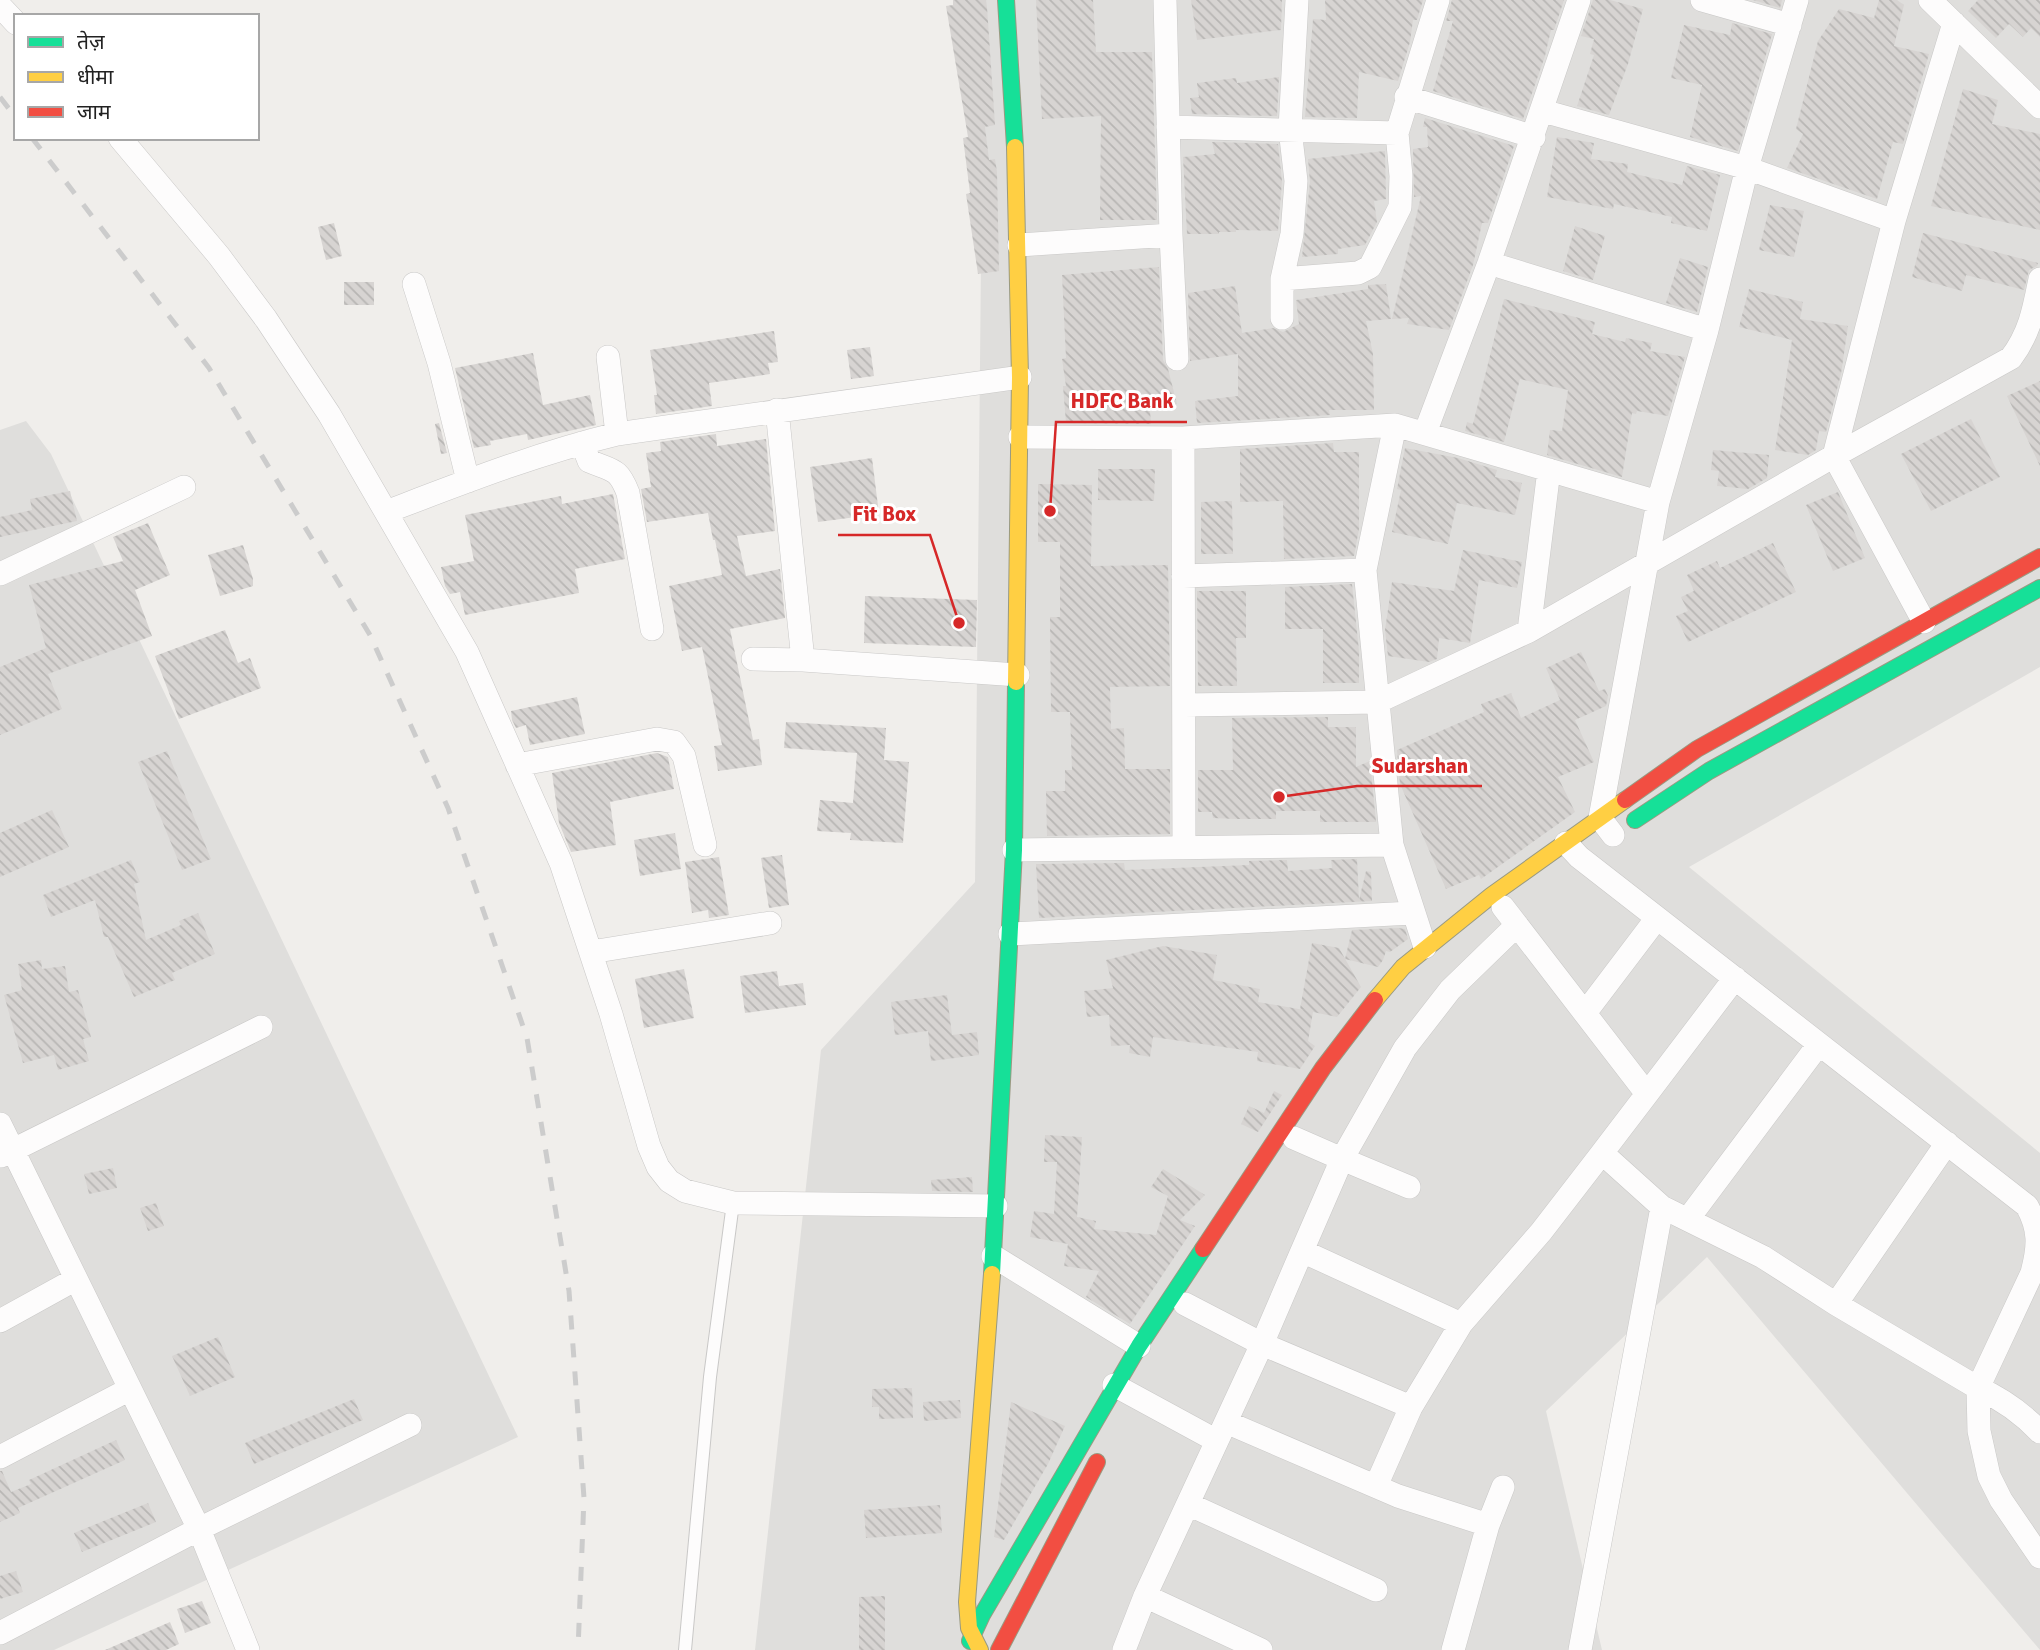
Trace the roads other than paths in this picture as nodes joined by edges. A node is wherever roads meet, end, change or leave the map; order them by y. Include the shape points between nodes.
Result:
1 (1006, 0) edge
2 (1165, 0) edge
3 (1297, 0) edge
4 (1438, 0) edge
5 (1579, 0) edge
6 (1702, 0) edge
7 (1797, 0) edge
8 (1930, 0) edge
9 (0, 6) edge
10 (14, 21) edge
11 (1954, 23) junction
12 (1790, 25) junction
13 (1406, 97) junction
14 (2040, 107) edge
15 (1543, 111) junction
16 (1168, 127) junction
17 (1290, 129) junction
18 (1397, 132) junction
19 (1534, 137) junction
20 (122, 140) edge
21 (1747, 169) junction
22 (1894, 221) junction
23 (1171, 235) junction
24 (1019, 245) junction
25 (1489, 263) junction
26 (1282, 279) junction
27 (2040, 279) edge
28 (414, 284) dead end
29 (1282, 318) dead end
30 (1707, 330) junction
31 (608, 357) dead end
32 (1177, 359) dead end
33 (1020, 377) junction
34 (777, 410) junction
35 (1395, 425) junction
36 (1424, 433) junction
37 (617, 435) junction
38 (1020, 437) junction
39 (1183, 438) junction
40 (582, 443) junction
41 (1834, 456) junction
42 (1549, 470) junction
43 (468, 481) junction
44 (184, 487) dead end
45 (1658, 502) junction
46 (386, 512) junction
47 (2040, 558) edge
48 (1648, 561) junction
49 (1365, 570) junction
50 (0, 574) edge
51 (1182, 576) junction
52 (2040, 588) edge
53 (1924, 622) junction
54 (652, 629) dead end
55 (1529, 631) junction
56 (753, 659) dead end
57 (803, 660) junction
58 (1018, 675) junction
59 (1377, 702) junction
60 (1184, 705) junction
61 (517, 765) junction
62 (1588, 844) junction
63 (705, 845) dead end
64 (1392, 845) junction
65 (1184, 848) junction
66 (1014, 850) junction
67 (1412, 913) junction
68 (1657, 918) junction
69 (770, 923) dead end
70 (1010, 934) junction
71 (1425, 947) junction
72 (591, 952) junction
73 (1735, 978) junction
74 (1399, 997) dead end
75 (1585, 1013) junction
76 (261, 1027) dead end
77 (1819, 1044) junction
78 (1647, 1094) junction
79 (0, 1124) edge
80 (1294, 1138) junction
81 (1947, 1143) junction
82 (6, 1153) edge
83 (1602, 1153) junction
84 (1342, 1159) junction
85 (1409, 1187) dead end
86 (733, 1203) junction
87 (996, 1206) junction
88 (1662, 1207) junction
89 (1688, 1219) junction
90 (1302, 1251) junction
91 (993, 1256) junction
92 (76, 1279) junction
93 (1836, 1304) junction
94 (1182, 1310) joint
95 (0, 1321) edge
96 (1461, 1324) junction
97 (1262, 1344) junction
98 (1139, 1346) junction
99 (130, 1388) junction
100 (1978, 1388) junction
101 (1128, 1393) junction
102 (1411, 1407) junction
103 (410, 1425) dead end
104 (1222, 1431) junction
105 (2040, 1432) edge
106 (1102, 1452) dead end
107 (0, 1457) edge
108 (1376, 1486) junction
109 (1503, 1487) dead end
110 (1188, 1504) junction
111 (1488, 1525) junction
112 (199, 1529) junction
113 (970, 1556) junction
114 (2040, 1557) edge
115 (1376, 1590) dead end
116 (996, 1591) junction
117 (1145, 1596) junction
118 (1016, 1615) junction
119 (0, 1633) edge
120 (973, 1645) edge
121 (248, 1650) edge
122 (685, 1650) edge
123 (999, 1650) edge
124 (1124, 1650) edge
125 (1261, 1650) edge
126 (1454, 1650) edge
127 (1580, 1650) edge

1 - 24 main road
2 - 16 street
3 - 17 street
4 - 13 street
5 - 15 street
6 - 12 street
7 - 12 street
8 - 11 street
9 - 10 street
11 - 14 street
11 - 22 street
12 - 21 street
13 - 18 street
13 - 19 street
15 - 19 street
15 - 21 street
16 - 17 street
16 - 23 street
17 - 18 street
17 - 26 street via 1296,181 1292,234
18 - 26 street via 1400,206 1370,267 1358,274
19 - 25 street
20 - 46 street via 266,318
21 - 22 street
21 - 30 street
22 - 41 street
23 - 24 street
23 - 32 street
24 - 33 main road
25 - 30 street
25 - 36 street
26 - 29 street
27 - 41 street via 2032,322 2011,358
28 - 43 street
30 - 45 street
31 - 37 street
33 - 34 street
33 - 38 main road
34 - 37 street
34 - 57 street
35 - 36 street
35 - 39 street
35 - 49 street
36 - 42 street
37 - 40 street
38 - 39 street
38 - 58 main road
39 - 51 street
40 - 43 street
40 - 54 street via 589,461 622,477
41 - 48 street
41 - 53 street
42 - 45 street
42 - 55 street
43 - 46 street
44 - 50 street
45 - 48 street
46 - 61 street via 467,652
47 - 53 main road
48 - 55 street
48 - 62 street
49 - 51 street
49 - 59 street
51 - 60 street
52 - 62 main road via 1709,771
53 - 62 main road via 1697,749
55 - 59 street
56 - 57 street
57 - 58 street
58 - 66 main road
59 - 60 street
59 - 64 street
60 - 65 street
61 - 63 street via 657,739 674,743 684,756
61 - 72 street via 561,863
62 - 68 street
62 - 71 main road via 1492,895
64 - 65 street
64 - 67 street
65 - 66 street
66 - 70 main road
67 - 70 street
67 - 71 street
68 - 73 street
68 - 75 street
69 - 72 street
70 - 87 main road
71 - 98 main road via 1362,1015 1323,1068
72 - 86 street via 658,1167 685,1191
73 - 77 street
73 - 78 street
74 - 80 main road via 1358,1045
75 - 78 street
75 - 84 street via 1507,912 1405,1048
76 - 82 street
77 - 81 street
77 - 89 street
78 - 83 street
79 - 82 street
80 - 84 street
80 - 94 main road
81 - 93 street
81 - 100 street via 2027,1206 2036,1221 2038,1252 2032,1273
82 - 92 street
83 - 88 street
83 - 96 street
84 - 85 street
84 - 90 street
86 - 87 street
86 - 122 lane via 710,1377
87 - 91 main road
88 - 89 street
88 - 127 street
89 - 93 street via 1763,1257
90 - 96 street
90 - 97 street
91 - 98 street
91 - 113 main road
92 - 95 street
92 - 99 street
93 - 100 street
94 - 97 street
96 - 102 street
97 - 102 street
97 - 104 street
98 - 101 main road
99 - 107 street
99 - 112 street
100 - 105 street via 1999,1398
100 - 114 street via 1979,1431 1989,1476
101 - 104 street
101 - 116 main road
102 - 108 street
103 - 112 street
104 - 108 street
104 - 110 street
106 - 118 main road
108 - 111 street
109 - 111 street
110 - 115 street
110 - 117 street
111 - 126 street
112 - 119 street
112 - 121 street
113 - 116 street
113 - 120 main road via 967,1604
116 - 118 street
116 - 120 main road
117 - 124 street
117 - 125 street
118 - 123 main road

